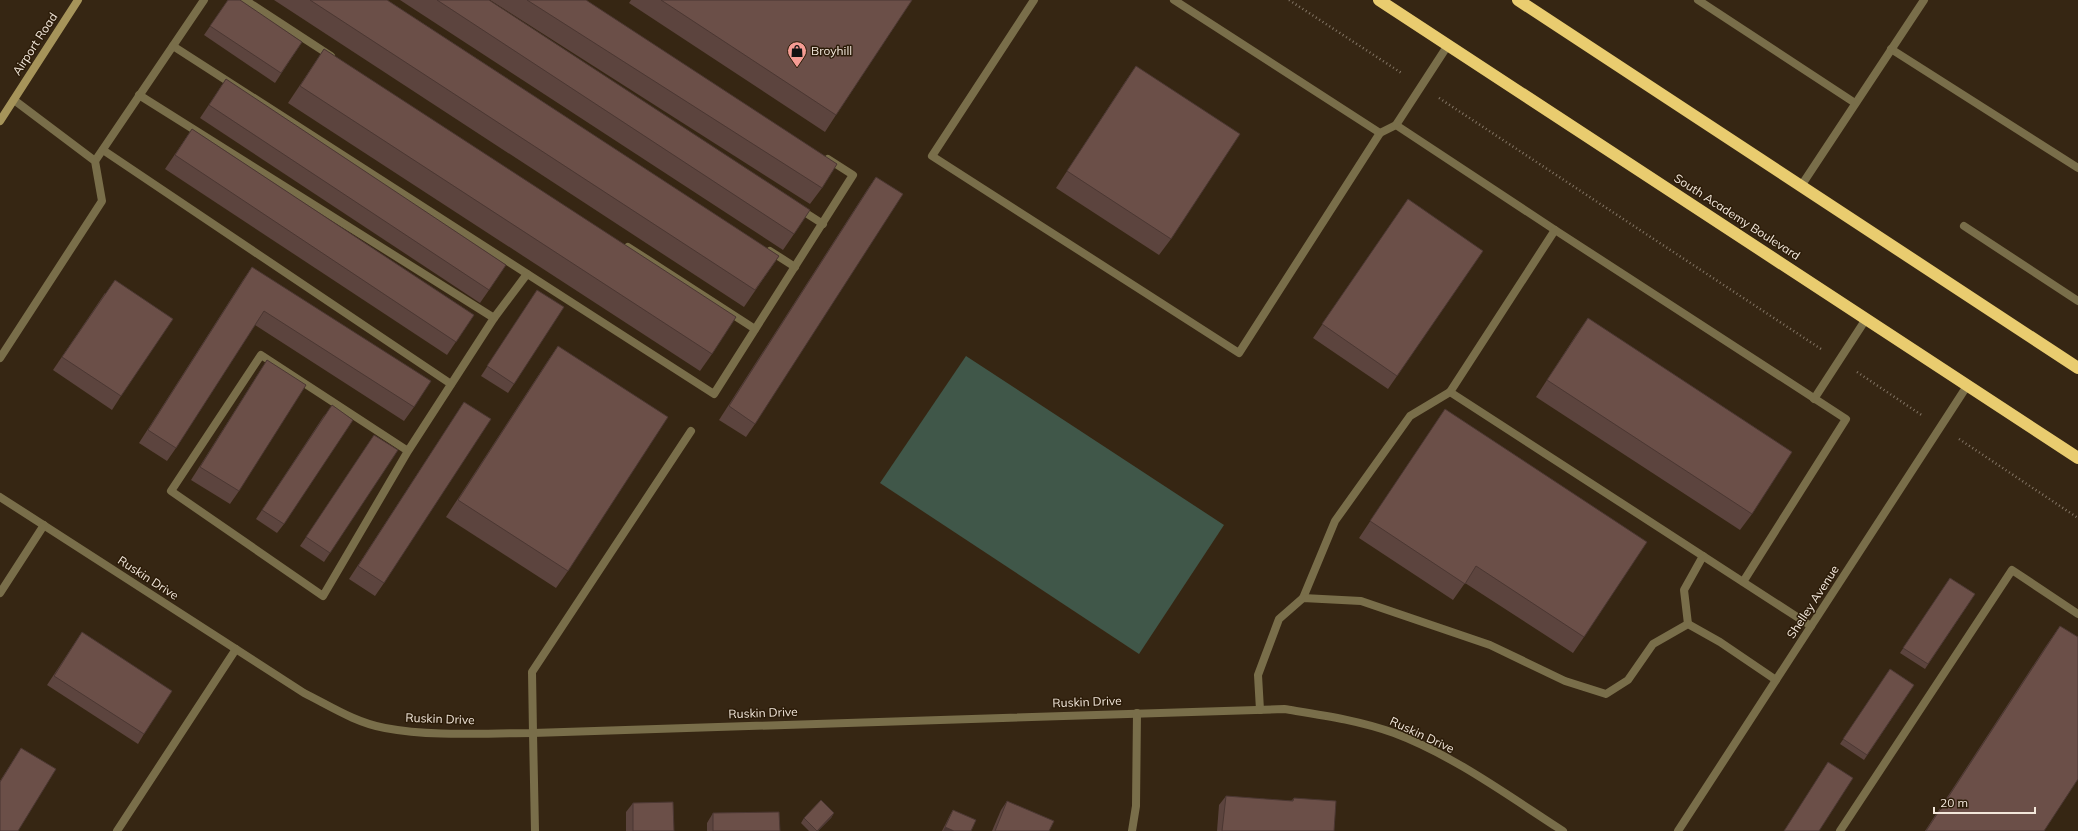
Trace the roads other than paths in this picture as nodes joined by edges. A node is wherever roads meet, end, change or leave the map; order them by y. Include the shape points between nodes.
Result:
1 (78, 0) edge
2 (204, 0) edge
3 (245, 0) edge
4 (1034, 0) edge
5 (1174, 0) edge
6 (1379, 0) edge
7 (1518, 0) edge
8 (1698, 0) edge
9 (1924, 0) edge
10 (1448, 45) junction
11 (173, 46) junction
12 (1891, 49) junction
13 (339, 61) edge
14 (139, 95) junction
15 (14, 100) junction
16 (1855, 103) junction
17 (0, 121) edge
18 (1396, 125) junction
19 (1380, 133) junction
20 (103, 150) junction
21 (820, 154) edge
22 (95, 161) junction
23 (2078, 168) edge
24 (1801, 186) junction
25 (789, 202) edge
26 (823, 224) junction
27 (1964, 226) dead end
28 (1556, 230) junction
29 (621, 242) edge
30 (762, 246) edge
31 (795, 267) junction
32 (527, 274) junction
33 (2078, 301) edge
34 (494, 318) junction
35 (1866, 319) junction
36 (756, 329) junction
37 (0, 358) edge
38 (2078, 368) edge
39 (451, 384) junction
40 (1967, 386) junction
41 (1450, 392) junction
42 (1814, 399) junction
43 (691, 431) dead end
44 (408, 451) junction
45 (2078, 458) edge
46 (0, 497) edge
47 (44, 525) junction
48 (1703, 556) junction
49 (1743, 582) junction
50 (0, 593) edge
51 (1303, 598) junction
52 (2078, 614) edge
53 (1688, 624) junction
54 (1811, 626) junction
55 (236, 649) junction
56 (1776, 680) junction
57 (1260, 710) junction
58 (1136, 713) junction
59 (533, 733) junction
60 (117, 831) edge
61 (535, 831) edge
62 (1132, 831) edge
63 (1562, 831) edge
64 (1678, 831) edge
65 (1840, 831) edge

1 - 15 main road, Airport Road
2 - 11 street
3 - 13 street
4 - 19 street via 932,156 1239,353
5 - 19 street
6 - 10 highway, South Academy Boulevard
7 - 24 highway
8 - 16 street
9 - 12 street
10 - 18 street
10 - 35 highway, South Academy Boulevard
11 - 14 street
11 - 32 street
12 - 16 street
12 - 23 street
14 - 20 street
14 - 34 street
15 - 17 main road, Airport Road
15 - 22 street
16 - 24 street
18 - 19 street
18 - 28 street
20 - 22 street
20 - 39 street
21 - 26 street via 853,175
22 - 37 street via 102,201
24 - 38 highway
25 - 26 street
26 - 31 street
27 - 33 street
28 - 41 street
28 - 42 street
29 - 36 street
30 - 31 street
31 - 36 street
32 - 34 street
32 - 36 street via 714,394
34 - 39 street
35 - 40 highway, South Academy Boulevard
35 - 42 street
39 - 44 street
40 - 45 highway, South Academy Boulevard
40 - 54 street, Shelley Avenue
41 - 48 street
41 - 51 street via 1410,416 1334,521
42 - 49 street via 1846,419
43 - 59 street via 532,672
44 - 44 street via 261,354 171,491 323,596
46 - 47 street, Ruskin Drive
47 - 50 street
47 - 55 street, Ruskin Drive
48 - 49 street
48 - 53 street via 1684,590
49 - 54 street
51 - 53 street via 1361,601 1490,645 1565,681 1606,694 1628,680 1653,644
51 - 57 street via 1279,619 1258,675
52 - 65 street via 2012,570
53 - 56 street
54 - 56 street, Shelley Avenue
55 - 59 street, Ruskin Drive via 347,716 385,728 430,733
55 - 60 street
56 - 64 street, Shelley Avenue
57 - 58 street, Ruskin Drive
57 - 63 street, Ruskin Drive via 1284,709 1346,719 1394,734 1482,778
58 - 59 street, Ruskin Drive
58 - 62 street via 1136,806
59 - 61 street

